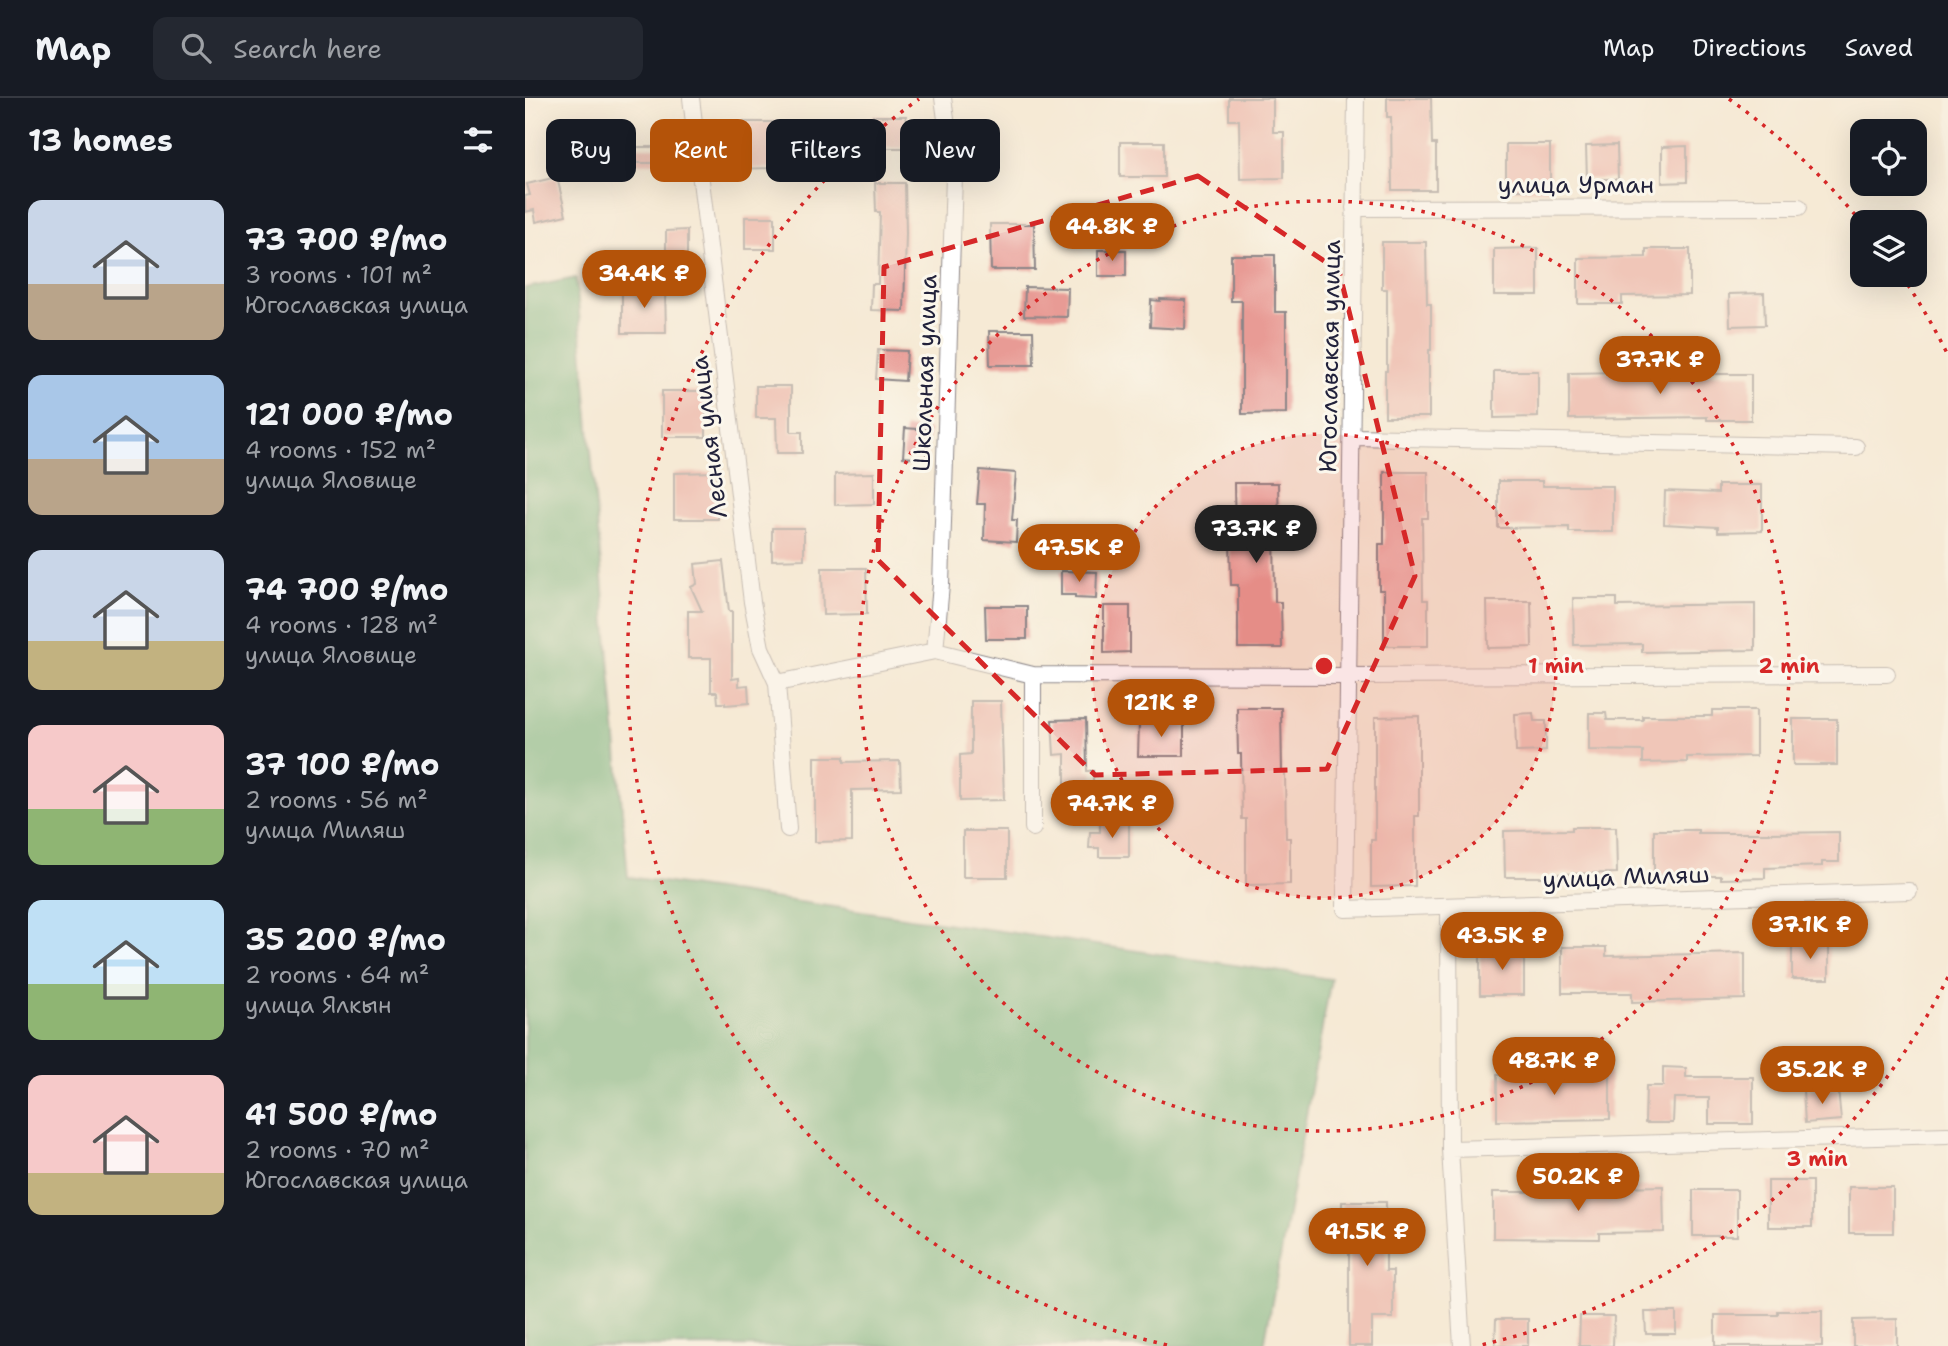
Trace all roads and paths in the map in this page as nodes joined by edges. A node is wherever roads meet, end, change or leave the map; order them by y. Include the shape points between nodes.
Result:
1 (691, 98) edge
2 (943, 98) edge
3 (1356, 98) edge
4 (1799, 207) dead end
5 (1355, 208) junction
6 (1352, 437) junction
7 (1856, 447) dead end
8 (935, 651) junction
9 (1887, 674) dead end
10 (1033, 676) junction
11 (1348, 676) junction
12 (777, 682) junction
13 (1033, 828) dead end
14 (788, 829) dead end
15 (1909, 891) dead end
16 (1449, 906) junction
17 (1345, 909) joint
18 (1948, 1135) edge
19 (1450, 1149) junction
20 (1462, 1346) edge

1 - 12 street, Лесная улица via 752,602 761,648
2 - 8 street, Школьная улица via 954,176
3 - 5 street, Югославская улица
4 - 5 street, улица Урман
5 - 6 street, Югославская улица
6 - 7 street
6 - 11 street, Югославская улица
8 - 10 street
8 - 12 street
9 - 11 street
10 - 11 street
10 - 13 street
11 - 17 street, Югославская улица
12 - 14 street
15 - 16 street, улица Миляш
16 - 17 street, улица Миляш
16 - 19 street
18 - 19 street
19 - 20 street

